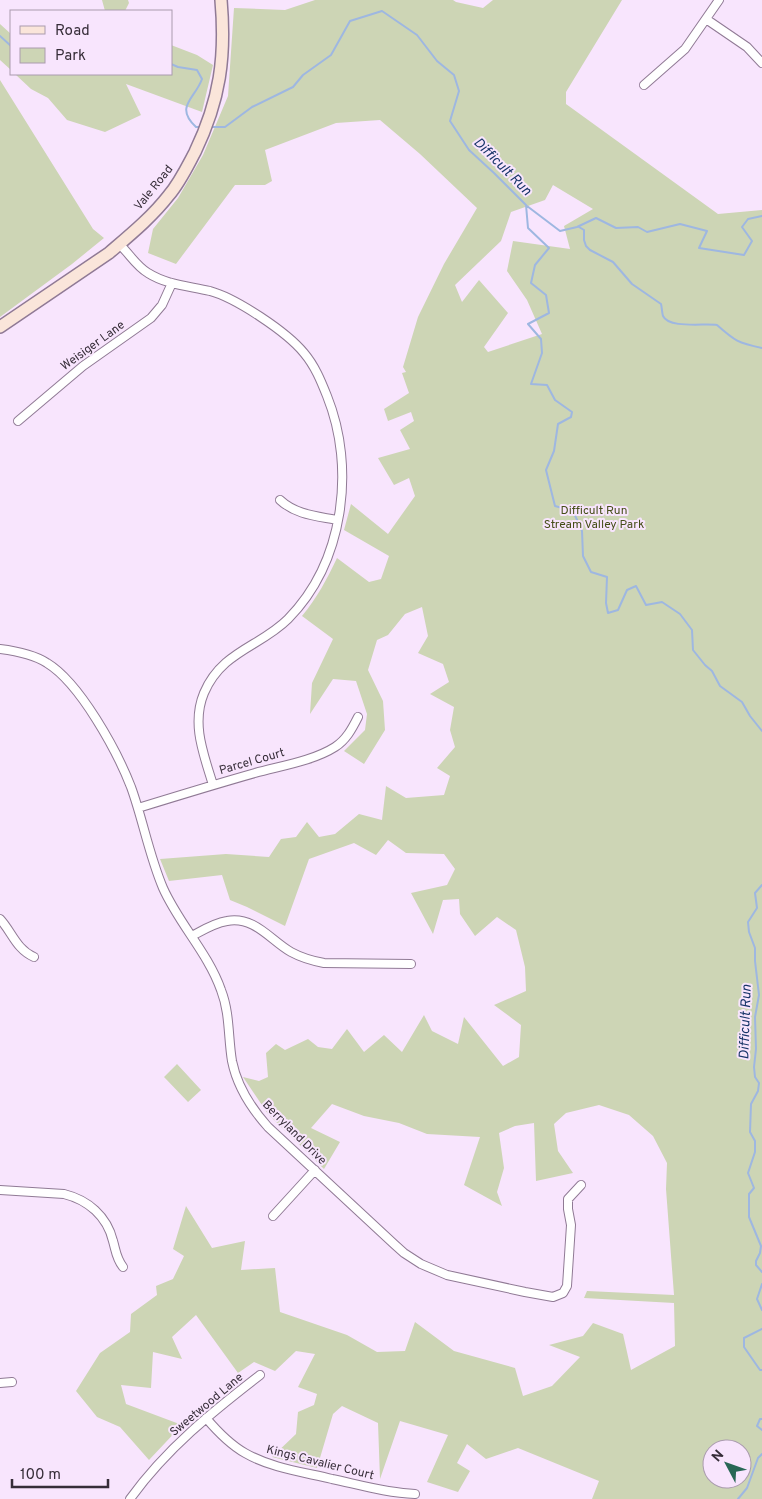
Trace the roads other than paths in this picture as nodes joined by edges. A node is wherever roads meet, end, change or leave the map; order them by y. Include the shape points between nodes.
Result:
1 (221, 0) edge
2 (719, 0) edge
3 (706, 19) junction
4 (762, 63) edge
5 (644, 85) dead end
6 (119, 244) junction
7 (172, 283) junction
8 (0, 327) edge
9 (18, 421) dead end
10 (280, 500) dead end
11 (337, 520) junction
12 (0, 649) edge
13 (358, 717) dead end
14 (213, 785) junction
15 (138, 808) junction
16 (0, 919) edge
17 (192, 936) junction
18 (34, 956) dead end
19 (411, 964) dead end
20 (315, 1170) junction
21 (581, 1184) dead end
22 (0, 1190) edge
23 (273, 1216) dead end
24 (123, 1267) dead end
25 (260, 1376) dead end
26 (12, 1382) dead end
27 (0, 1383) edge
28 (206, 1418) junction
29 (415, 1494) dead end
30 (130, 1499) edge

1 - 6 main road, Vale Road via 223,55 217,94 203,135 171,193
2 - 3 street
3 - 4 street via 747,47
3 - 5 street via 685,49
6 - 7 street via 143,270
6 - 8 main road, Vale Road
7 - 9 street, Weisiger Lane via 162,305 151,318 83,366
7 - 11 street via 212,292 248,310 288,336 312,363 332,407 340,442 343,479
10 - 11 street via 300,513
11 - 14 street via 326,562 298,608 280,626 231,658 204,692 199,711 199,733
12 - 15 street, Berryland Drive via 33,656 62,675 83,700 115,751
13 - 14 street, Parcel Court via 348,735 326,751
14 - 15 street, Parcel Court
15 - 17 street, Berryland Drive via 164,890
16 - 18 street via 21,949
17 - 19 street via 218,923 237,920 255,925 292,953 314,962
17 - 20 street, Berryland Drive via 221,989 228,1016 234,1070 244,1095 264,1122
20 - 21 street, Berryland Drive via 399,1248 421,1264 447,1275 553,1297 563,1293 567,1286 571,1225 568,1199
20 - 23 street
22 - 24 street via 64,1194 89,1204 104,1220
25 - 28 street, Sweetwood Lane
26 - 27 street
28 - 29 street, Kings Cavalier Court via 228,1441 261,1461
28 - 30 street, Sweetwood Lane via 161,1460

